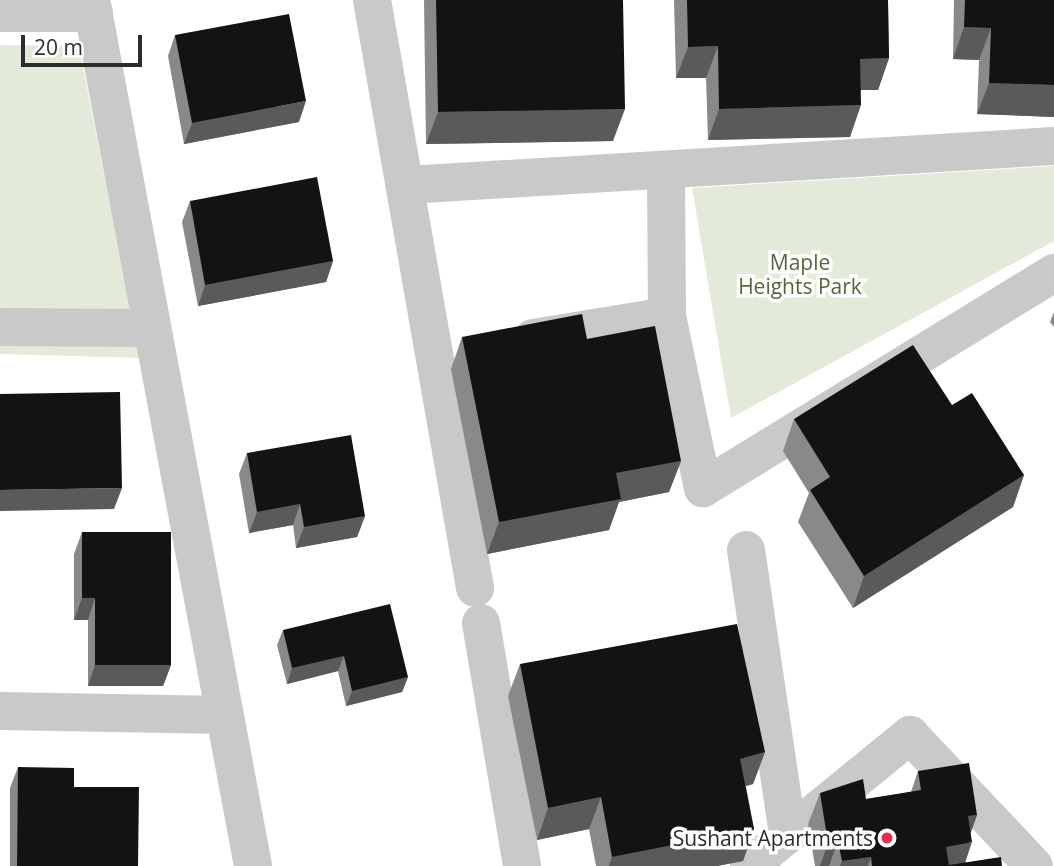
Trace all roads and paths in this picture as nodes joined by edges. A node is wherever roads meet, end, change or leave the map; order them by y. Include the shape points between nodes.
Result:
1 (372, 0) edge
2 (92, 6) edge
3 (0, 13) edge
4 (1054, 146) edge
5 (666, 170) junction
6 (407, 185) junction
7 (1054, 273) edge
8 (667, 316) junction
9 (0, 327) edge
10 (152, 328) junction
11 (435, 354) junction
12 (746, 550) dead end
13 (0, 711) edge
14 (224, 715) junction
15 (788, 834) junction
16 (253, 866) edge
17 (522, 866) edge
18 (749, 866) edge
19 (1034, 866) edge

1 - 6 street
2 - 3 street
2 - 10 street
4 - 5 street
5 - 6 street
5 - 8 street
6 - 11 street
7 - 8 street via 703,488
8 - 11 street
9 - 10 street
10 - 14 street
11 - 17 street
12 - 15 street
13 - 14 street
14 - 16 street
15 - 18 street
15 - 19 street via 910,735

